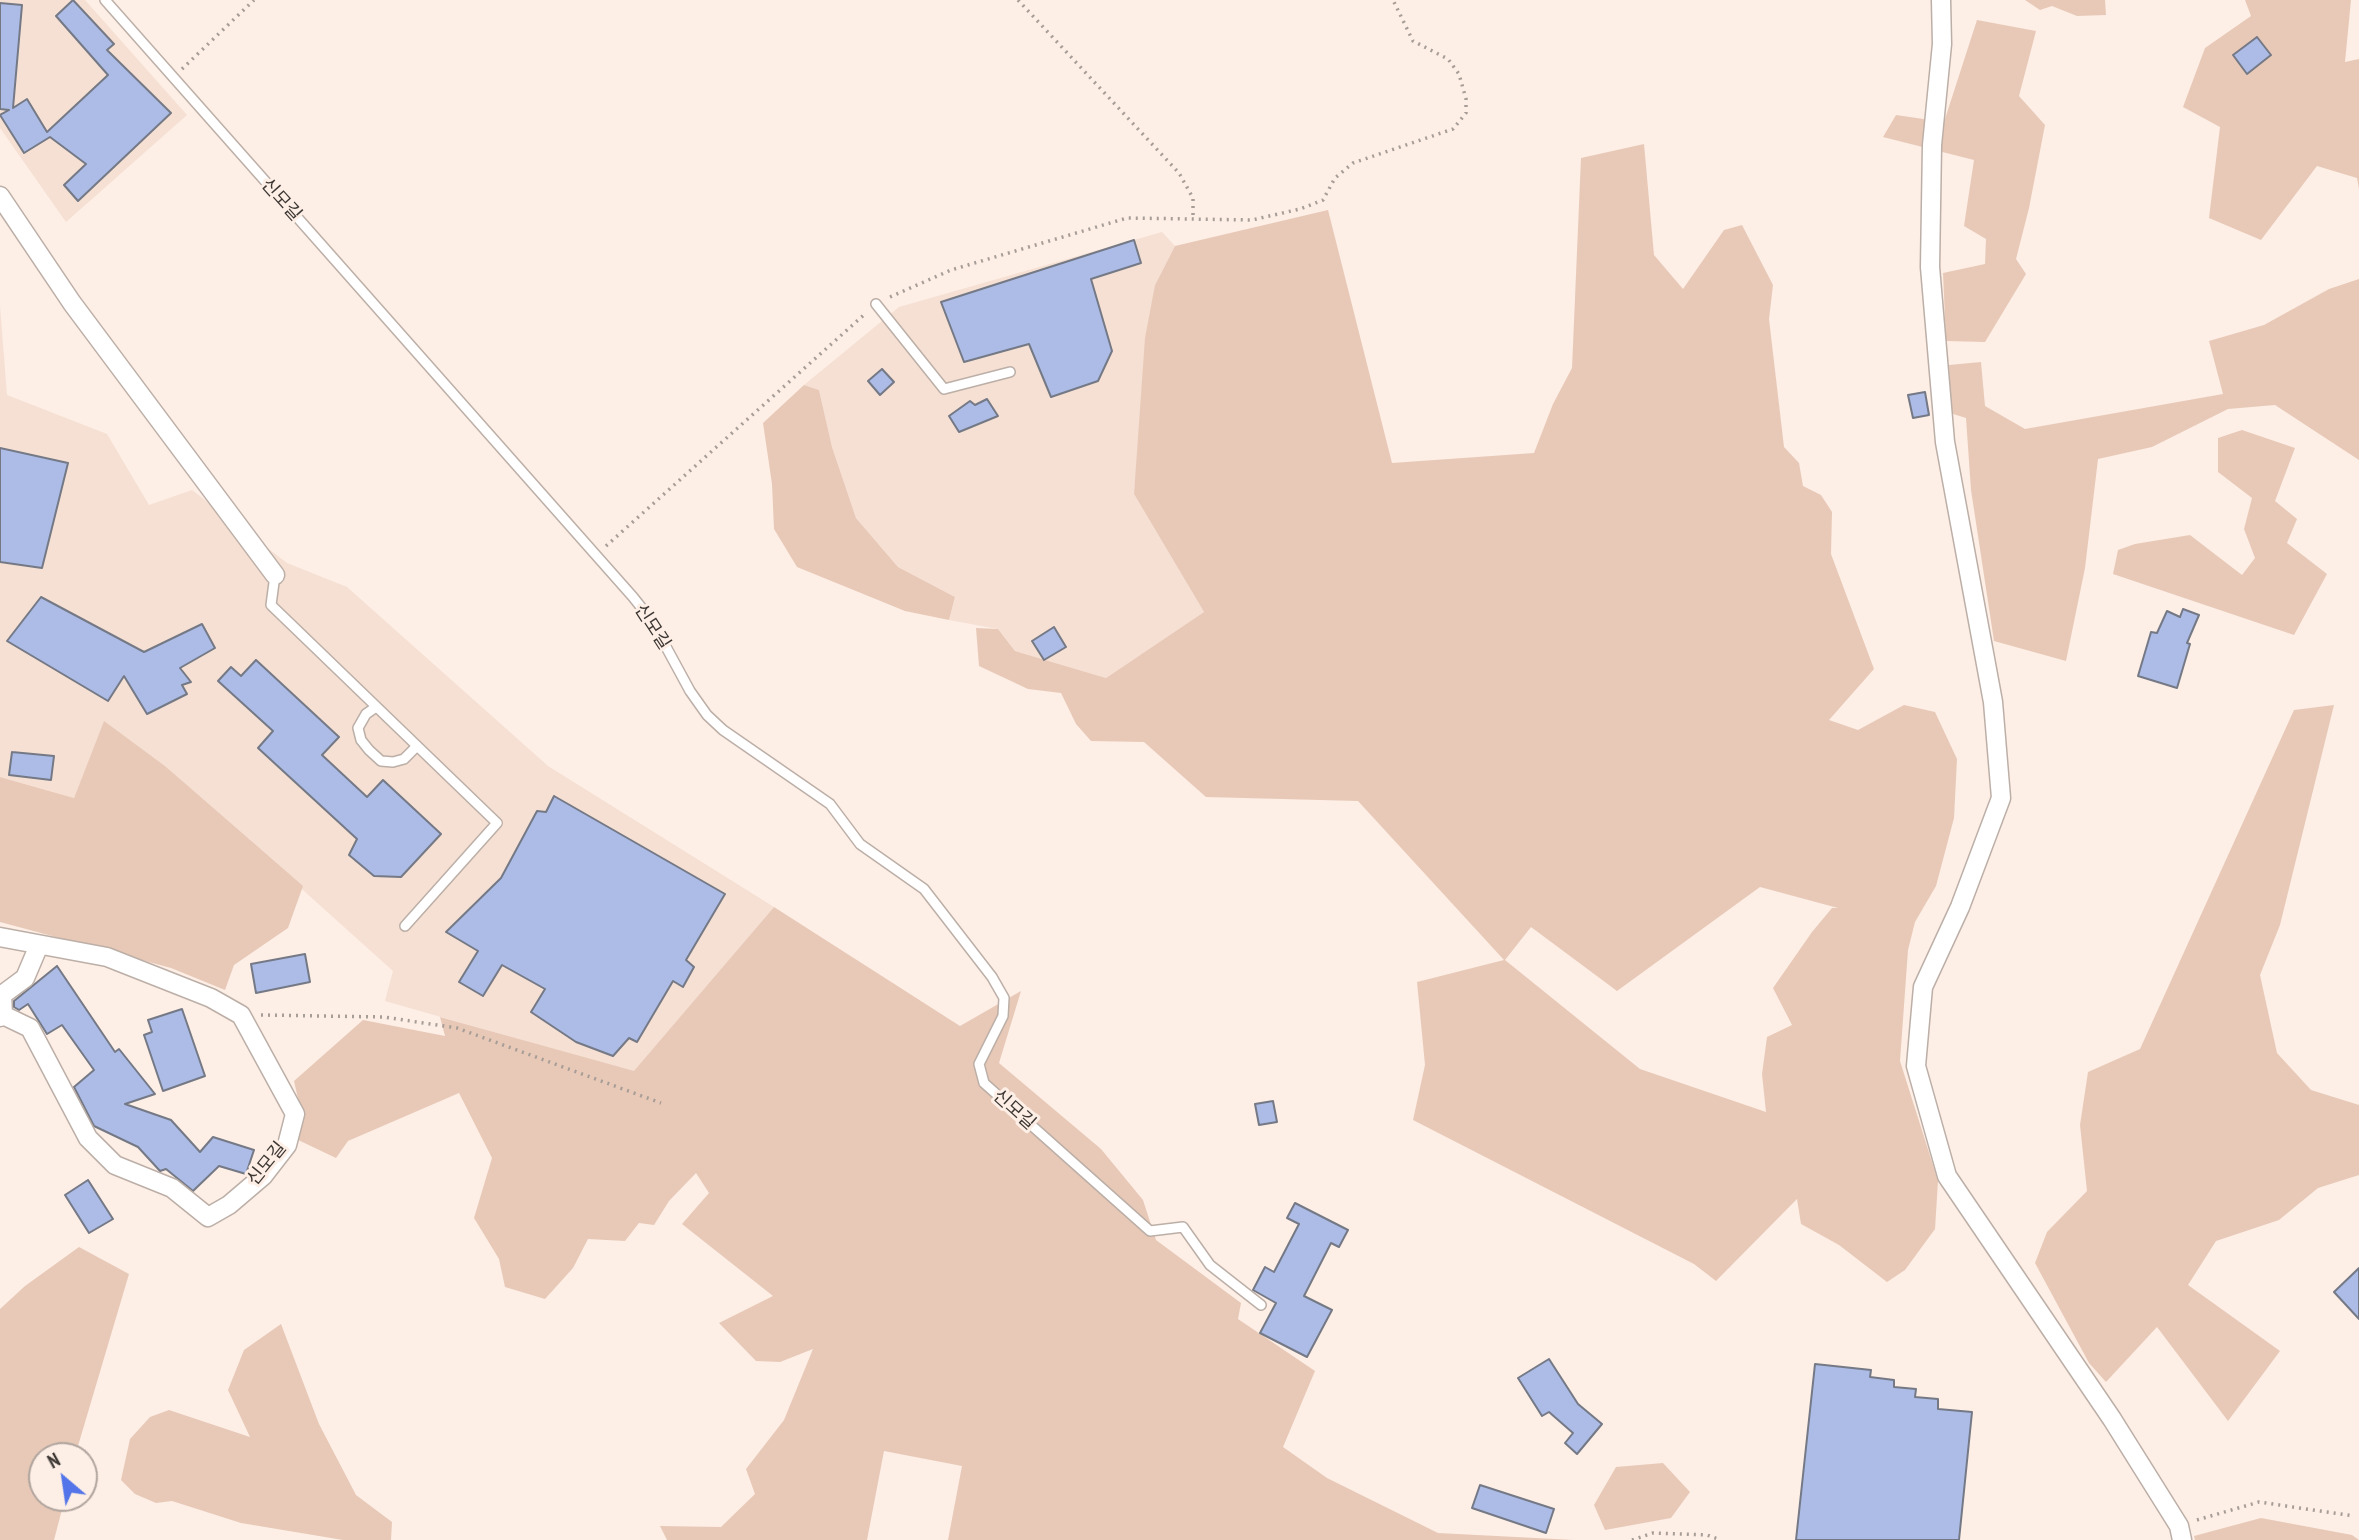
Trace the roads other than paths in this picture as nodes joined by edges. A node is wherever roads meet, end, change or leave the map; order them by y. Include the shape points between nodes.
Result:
1 (105, 0) edge
2 (1941, 0) edge
3 (0, 196) edge
4 (876, 304) road end
5 (1010, 372) dead end
6 (275, 575) joint
7 (376, 706) junction
8 (417, 746) junction
9 (405, 926) dead end
10 (0, 937) edge
11 (39, 945) junction
12 (1, 1016) edge
13 (1261, 1305) dead end
14 (2180, 1533) edge

1 - 13 lane, 신모길 via 597,554 652,621 707,715 830,804 860,844 924,889 1004,998 1003,1016 979,1064 984,1083 1150,1231 1183,1227 1210,1265
2 - 14 street via 1930,267 1945,442 1993,702 2001,798 1960,907 1923,987 1916,1066 1947,1176 2112,1419
3 - 6 street via 72,303
4 - 5 lane via 944,390
6 - 7 lane via 271,605
7 - 8 lane
7 - 8 lane via 358,728 369,750 381,761 393,762 404,759
8 - 9 lane via 496,823
10 - 11 street
11 - 12 street via 25,978 2,995
11 - 12 street, 신모길 via 107,957 211,998 241,1015 295,1114 287,1145 263,1176 208,1217 172,1188 115,1165 88,1138 30,1028

